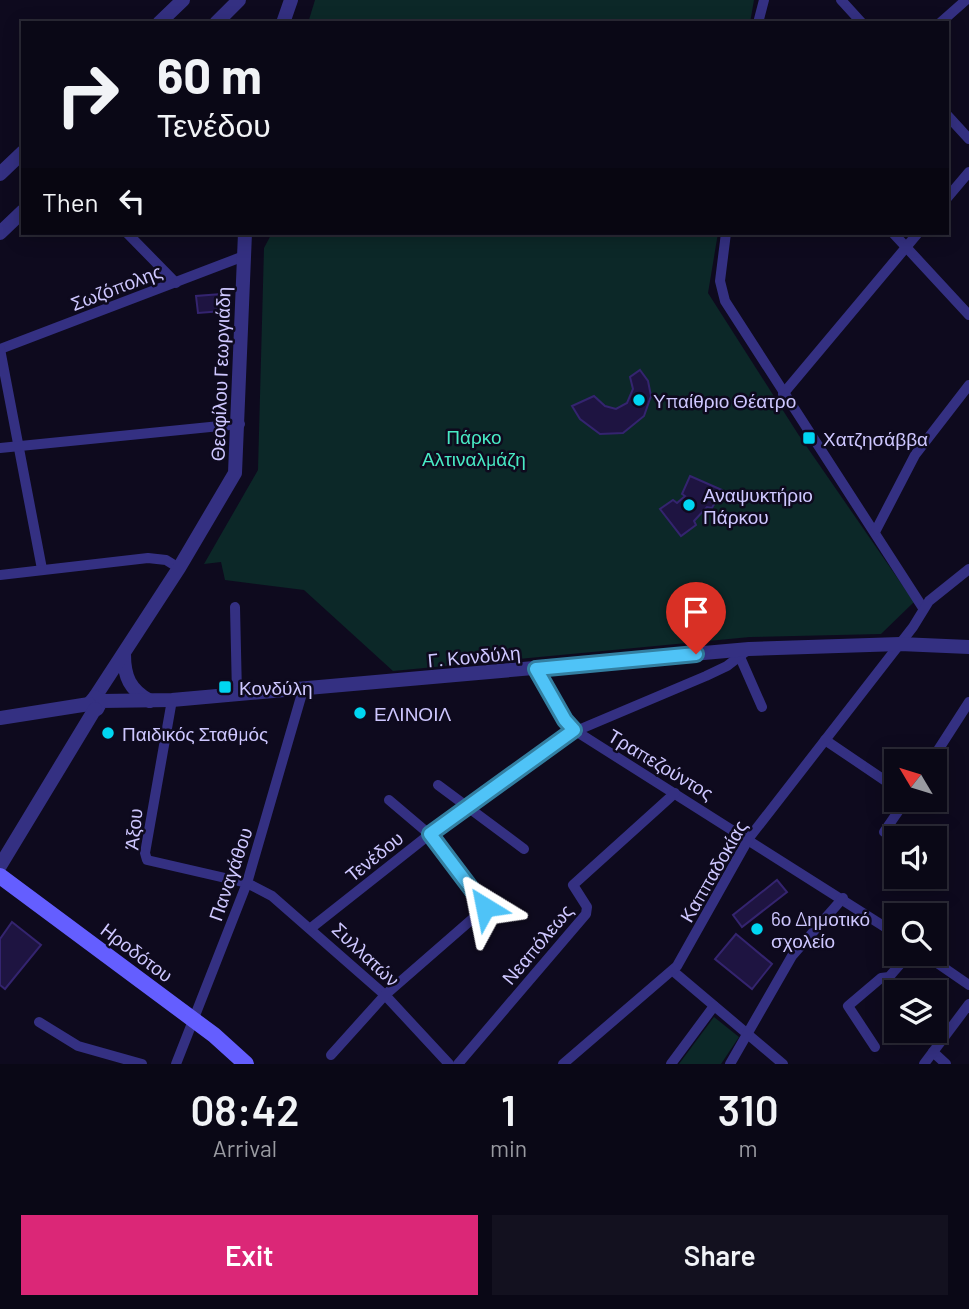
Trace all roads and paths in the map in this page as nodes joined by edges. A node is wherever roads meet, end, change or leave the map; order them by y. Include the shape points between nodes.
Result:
1 (183, 0) edge
2 (239, 0) edge
3 (290, 0) edge
4 (764, 0) edge
5 (841, 0) edge
6 (965, 0) edge
7 (161, 21) edge
8 (218, 21) edge
9 (285, 21) edge
10 (759, 21) edge
11 (860, 21) edge
12 (942, 21) edge
13 (949, 117) edge
14 (969, 139) edge
15 (21, 154) edge
16 (969, 172) edge
17 (0, 174) edge
18 (949, 196) edge
19 (21, 213) edge
20 (0, 233) edge
21 (129, 235) edge
22 (245, 235) edge
23 (726, 235) edge
24 (895, 235) edge
25 (916, 235) edge
26 (906, 246) junction
27 (244, 256) junction
28 (176, 284) junction
29 (969, 315) edge
30 (0, 349) edge
31 (969, 385) edge
32 (783, 394) junction
33 (240, 424) junction
34 (19, 446) junction
35 (0, 448) edge
36 (875, 532) junction
37 (179, 568) junction
38 (42, 569) junction
39 (969, 569) edge
40 (0, 575) edge
41 (235, 607) dead end
42 (923, 608) junction
43 (900, 643) junction
44 (969, 647) edge
45 (745, 653) junction
46 (124, 654) junction
47 (536, 669) junction
48 (303, 690) junction
49 (237, 694) junction
50 (172, 700) junction
51 (150, 701) junction
52 (969, 702) edge
53 (96, 704) junction
54 (762, 707) dead end
55 (0, 718) edge
56 (574, 730) junction
57 (825, 740) junction
58 (939, 749) edge
59 (884, 780) edge
60 (438, 785) dead end
61 (675, 793) junction
62 (388, 800) dead end
63 (466, 806) junction
64 (430, 834) junction
65 (749, 838) junction
66 (524, 849) dead end
67 (0, 866) edge
68 (0, 876) edge
69 (247, 883) junction
70 (843, 898) junction
71 (884, 926) edge
72 (311, 928) junction
73 (899, 966) edge
74 (941, 966) edge
75 (673, 971) junction
76 (969, 985) edge
77 (385, 995) junction
78 (969, 1004) edge
79 (714, 1006) junction
80 (195, 1021) junction
81 (39, 1022) dead end
82 (749, 1035) junction
83 (875, 1047) dead end
84 (933, 1052) junction
85 (331, 1055) dead end
86 (142, 1064) edge
87 (176, 1064) edge
88 (246, 1064) edge
89 (449, 1064) edge
90 (458, 1064) edge
91 (563, 1064) edge
92 (671, 1064) edge
93 (730, 1064) edge
94 (783, 1064) edge
95 (924, 1064) edge
96 (946, 1064) edge

1 - 7 street
2 - 8 street
3 - 9 street
4 - 10 street
5 - 11 street
6 - 12 street
13 - 14 street
15 - 17 street
16 - 18 street
19 - 20 street
21 - 28 street
22 - 27 street, Θεοφίλου Γεωργιάδη
23 - 32 street via 721,292
24 - 26 street
25 - 26 street
26 - 29 street
26 - 32 street
27 - 28 street, Σωζόπολης
27 - 33 street, Θεοφίλου Γεωργιάδη
28 - 30 street, Σωζόπολης
30 - 34 street
31 - 36 street via 915,455
32 - 36 street
33 - 34 street
33 - 37 street, Θεοφίλου Γεωργιάδη via 236,473
34 - 35 street
34 - 38 street
36 - 42 street
37 - 38 street via 166,560 148,558
37 - 46 street, Θεοφίλου Γεωργιάδη
38 - 40 street
39 - 42 street, Καππαδοκίας
41 - 49 street
42 - 43 street, Καππαδοκίας
43 - 44 street, Γ. Κονδύλη
43 - 45 street, Γ. Κονδύλη
43 - 57 street, Καππαδοκίας
45 - 47 street, Γ. Κονδύλη
45 - 54 street
45 - 56 street, Τενέδου via 706,676
46 - 51 street via 128,682
46 - 53 street, Θεοφίλου Γεωργιάδη
47 - 48 street, Γ. Κονδύλη
47 - 56 street, Τραπεζούντος
48 - 49 street, Γ. Κονδύλη
48 - 69 street, Παναγάθου
49 - 50 street, Γ. Κονδύλη
50 - 51 street, Γ. Κονδύλη
50 - 69 street, Άξου via 145,857 150,863
51 - 53 street, Γ. Κονδύλη
52 - 58 street
53 - 55 street
53 - 67 street, Θεοφίλου Γεωργιάδη
56 - 61 street, Τραπεζούντος
56 - 63 street, Τενέδου
57 - 59 street
57 - 65 street, Καππαδοκίας
60 - 63 street
61 - 65 street, Τραπεζούντος
61 - 90 street, Νεαπόλεως via 573,885 587,907 586,914
62 - 64 street
63 - 64 street, Τενέδου
63 - 66 street
64 - 72 street, Τενέδου
64 - 77 street via 485,907
65 - 70 street, Τραπεζούντος
65 - 75 street, Καππαδοκίας
68 - 80 main road, Ηροδότου
69 - 72 street, Συλλατών via 278,900
69 - 80 street, Παναγάθου
70 - 71 street, Τραπεζούντος
70 - 82 street via 792,957
72 - 77 street, Συλλατών
73 - 83 street via 848,1006
74 - 76 street
75 - 79 street
75 - 91 street, Καππαδοκίας
77 - 85 street
77 - 89 street, Συλλατών
78 - 84 street
79 - 82 street
79 - 92 street
80 - 87 street, Παναγάθου
80 - 88 main road, Ηροδότου
81 - 86 street via 78,1046
82 - 93 street
82 - 94 street
84 - 95 street
84 - 96 street

